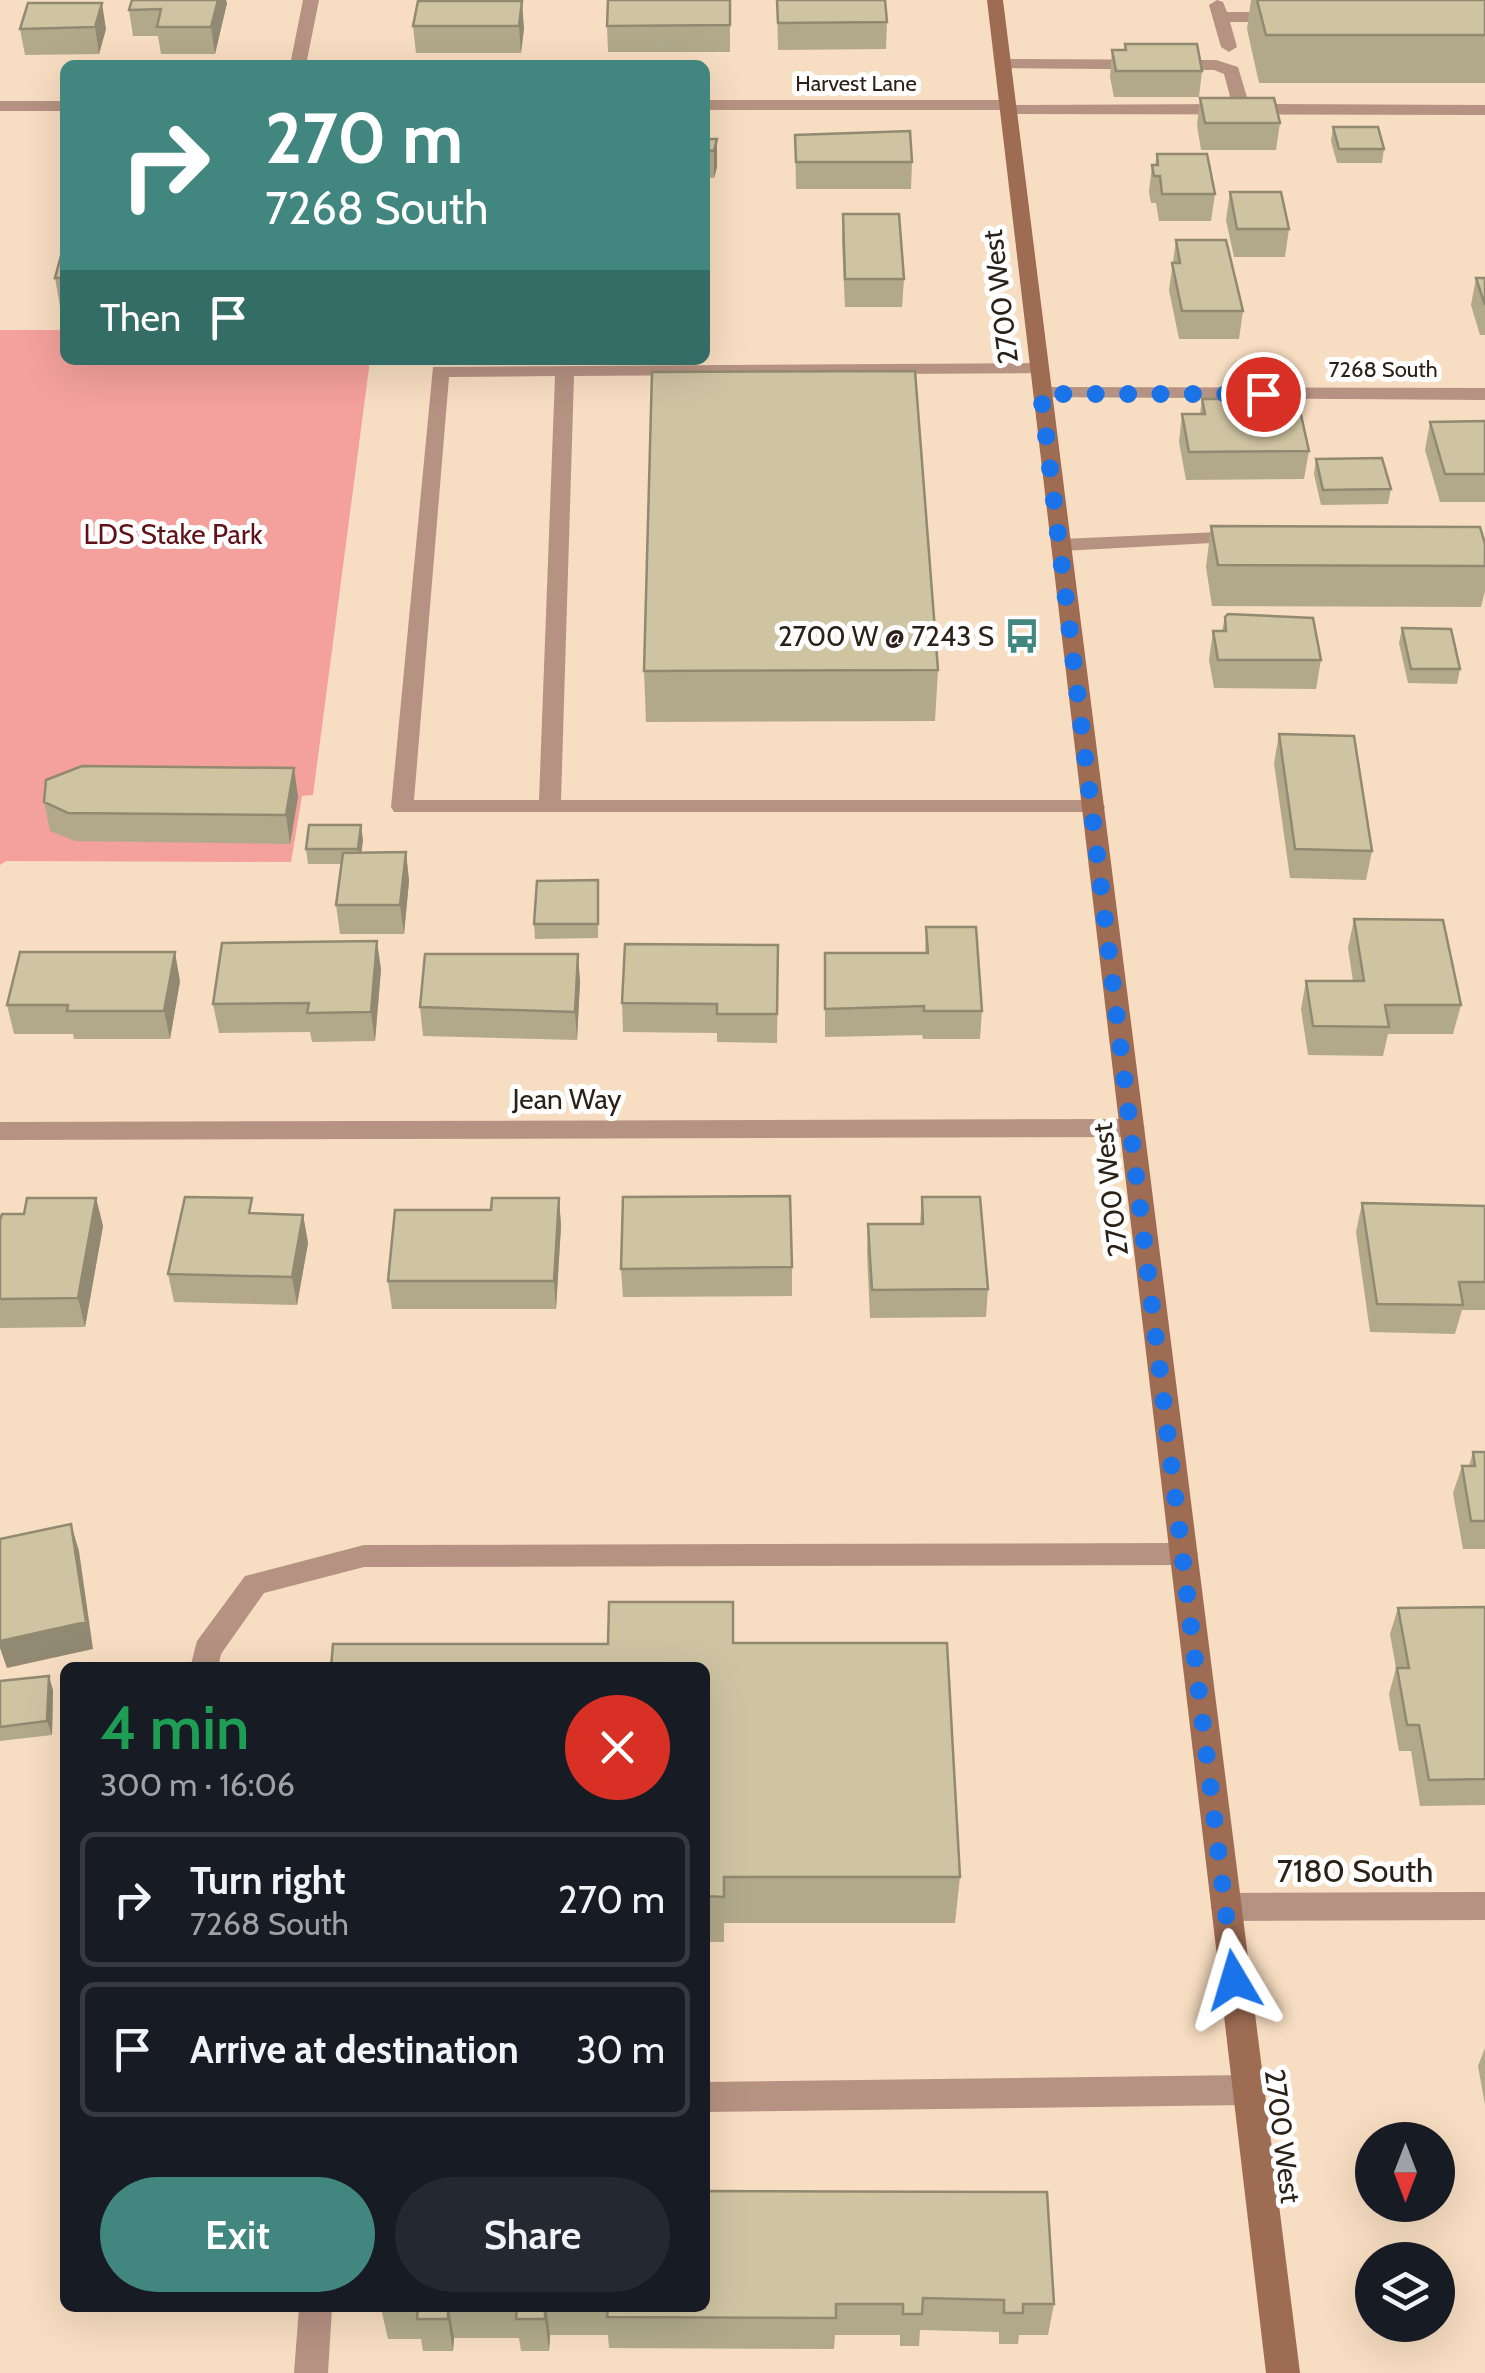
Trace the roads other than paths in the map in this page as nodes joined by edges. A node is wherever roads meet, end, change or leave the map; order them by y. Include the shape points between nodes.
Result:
1 (310, 0) edge
2 (995, 0) edge
3 (1218, 8) edge
4 (1296, 17) edge
5 (1229, 47) dead end
6 (299, 60) edge
7 (1003, 64) junction
8 (710, 105) edge
9 (0, 106) edge
10 (60, 106) edge
11 (1008, 107) junction
12 (1242, 110) junction
13 (1485, 110) edge
14 (565, 371) junction
15 (1040, 381) junction
16 (1485, 394) edge
17 (1266, 536) edge
18 (1062, 545) junction
19 (550, 807) junction
20 (1094, 807) junction
21 (1133, 1128) junction
22 (0, 1131) edge
23 (1184, 1554) junction
24 (205, 1662) edge
25 (1485, 1906) edge
26 (1226, 1907) junction
27 (1247, 2090) junction
28 (710, 2097) edge
29 (316, 2312) edge
30 (311, 2373) edge
31 (1284, 2373) edge

1 - 6 street
2 - 7 main road, 2700 West
3 - 4 street
3 - 5 street
7 - 11 main road, 2700 West
7 - 12 street via 1216,65 1232,71
8 - 11 street, Harvest Lane
9 - 10 street
11 - 12 street, Harvest Lane
11 - 15 main road, 2700 West
12 - 13 street, Harvest Lane
14 - 15 street, 7268 South
14 - 19 street
14 - 19 street, 7268 South via 440,371 402,807
15 - 16 street, 7268 South
15 - 18 main road, 2700 West
17 - 18 street
18 - 20 main road, 2700 West
19 - 20 street
20 - 21 main road, 2700 West
21 - 22 street, Jean Way
21 - 23 main road, 2700 West
23 - 24 street via 364,1556 255,1584
23 - 26 main road, 2700 West
25 - 26 street, 7180 South
26 - 27 main road, 2700 West
27 - 28 street
27 - 31 main road, 2700 West
29 - 30 street

